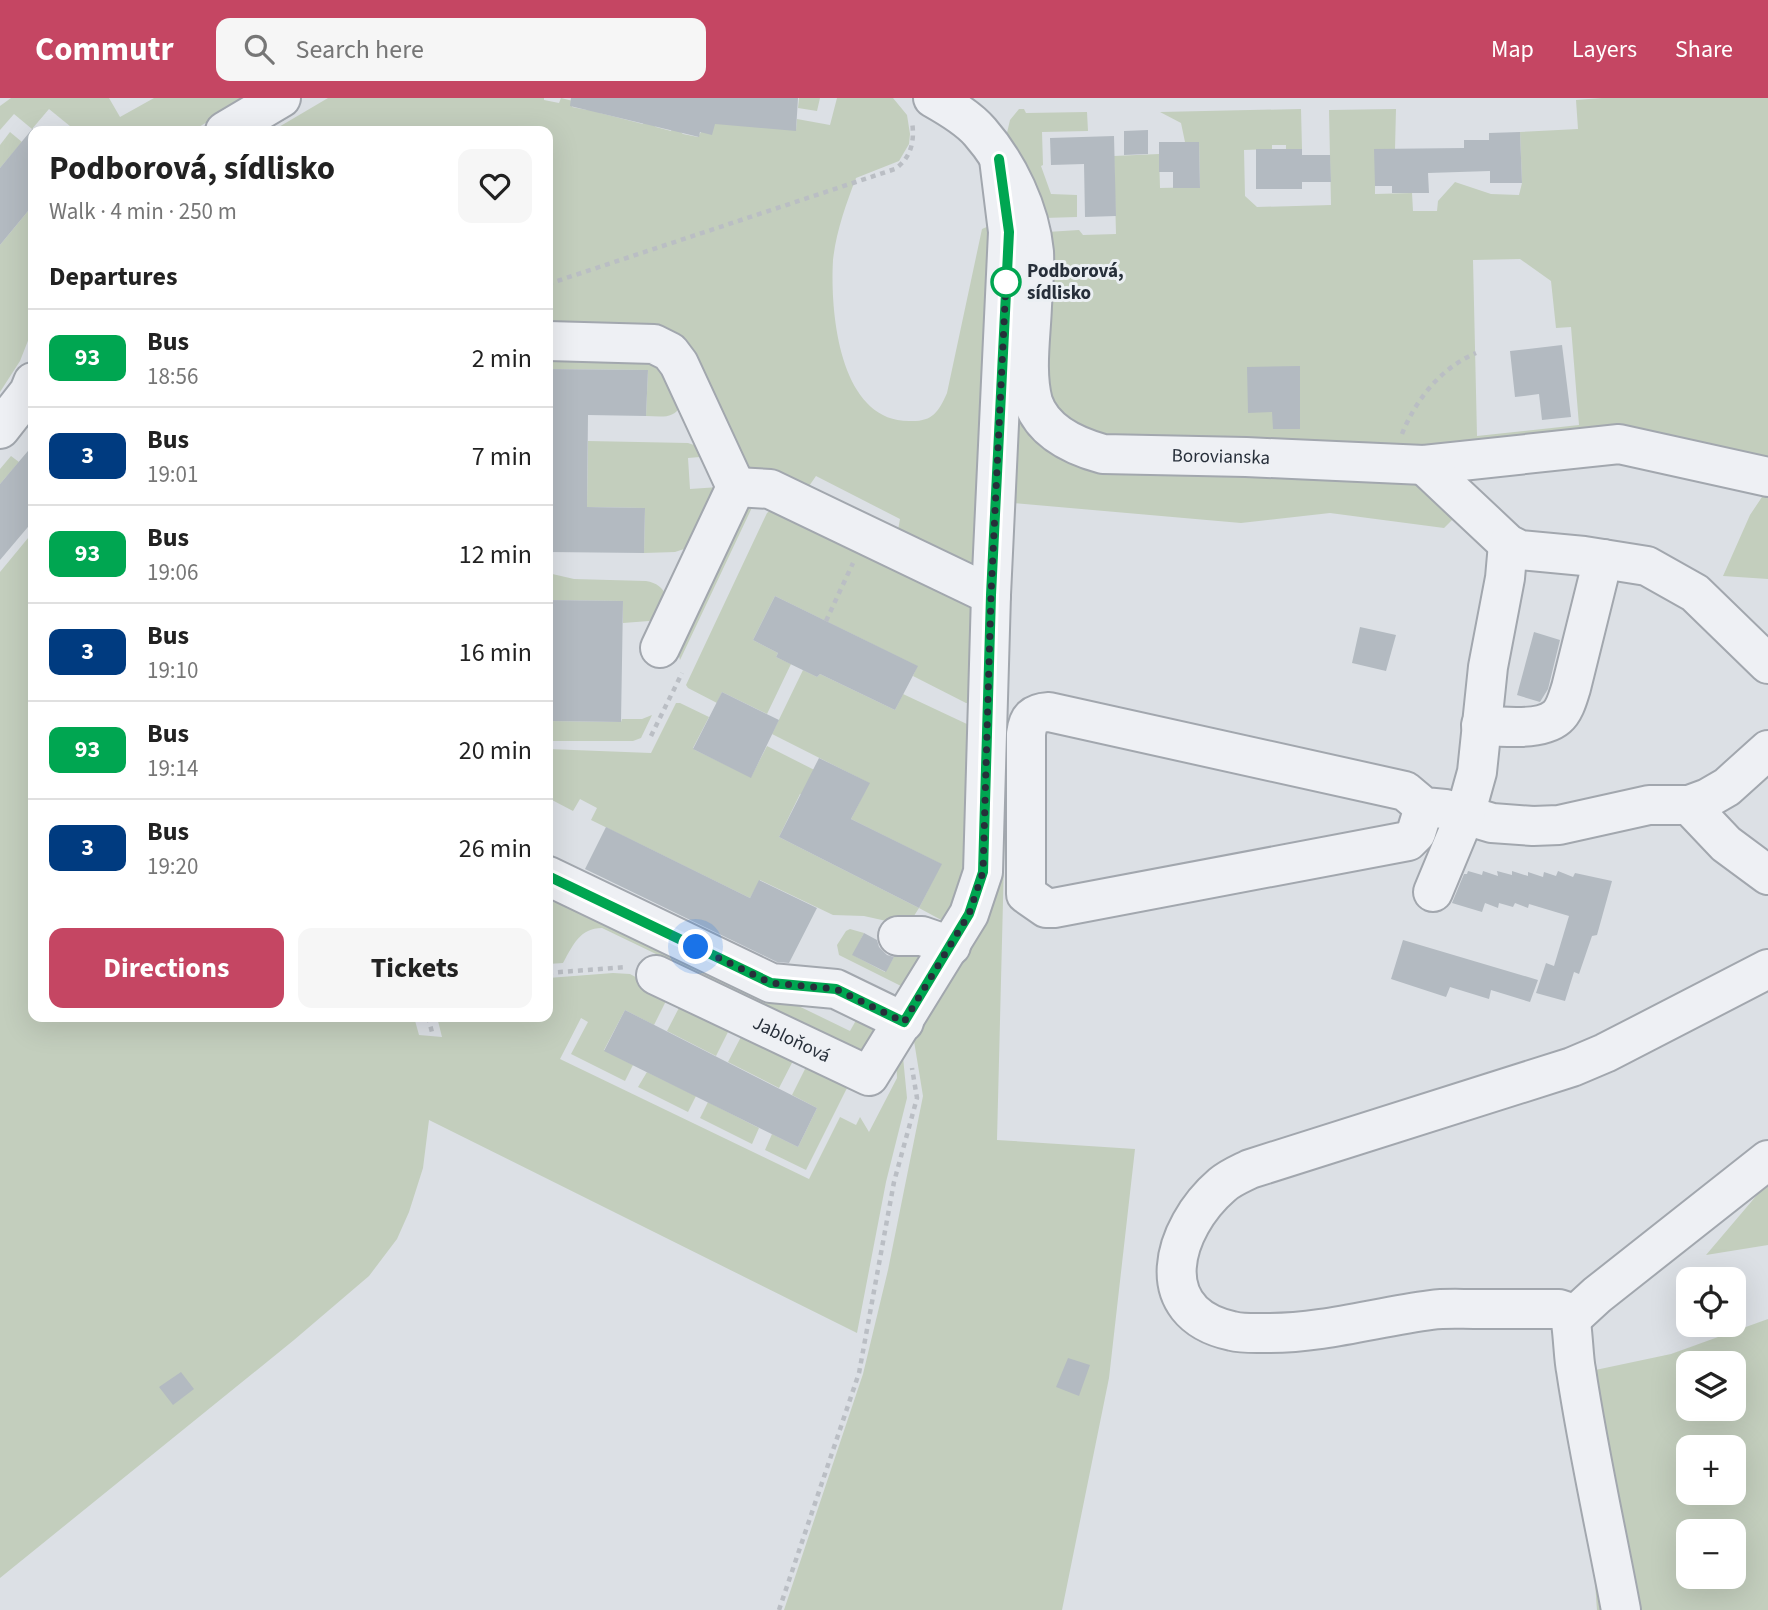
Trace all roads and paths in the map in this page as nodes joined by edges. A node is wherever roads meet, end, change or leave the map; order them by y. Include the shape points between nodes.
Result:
1 (281, 98) edge
2 (944, 105) edge
3 (233, 126) edge
4 (999, 159) junction
5 (553, 282) edge
6 (553, 341) edge
7 (1476, 352) dead end
8 (28, 393) edge
9 (0, 429) edge
10 (1408, 465) junction
11 (1768, 477) edge
12 (736, 487) junction
13 (867, 534) junction
14 (1508, 544) junction
15 (1603, 559) junction
16 (991, 595) junction
17 (825, 621) dead end
18 (660, 648) dead end
19 (1768, 664) edge
20 (1482, 725) junction
21 (1768, 750) edge
22 (1689, 805) junction
23 (1424, 807) junction
24 (1465, 815) junction
25 (1768, 875) edge
26 (553, 878) edge
27 (1433, 892) dead end
28 (1768, 969) edge
29 (553, 973) edge
30 (656, 975) joint
31 (429, 1022) edge
32 (904, 1022) junction
33 (433, 1036) dead end
34 (1768, 1160) edge
35 (1572, 1318) junction
36 (779, 1610) edge
37 (1621, 1610) edge

1 - 3 street
2 - 4 street, Borovianska via 979,131
2 - 5 path via 914,134 903,163 895,169
4 - 10 street, Borovianska via 1023,203 1034,252 1029,363 1034,402 1046,423 1063,439 1102,454
4 - 16 street, Jabloňová via 1009,232
6 - 12 street via 654,344 670,352
7 - 10 path via 1456,361 1418,404 1403,431
8 - 9 street
10 - 11 street, Borovianska via 1619,444
10 - 14 street
12 - 13 street via 770,489
12 - 18 street
13 - 16 street
13 - 17 path
14 - 15 street via 1520,550
14 - 20 street
15 - 19 street via 1647,566 1695,593
15 - 20 street via 1571,688 1557,718 1540,725
16 - 32 street, Jabloňová via 973,716 983,872 969,914 926,933
20 - 24 street via 1477,772
21 - 22 street via 1727,787
22 - 24 street via 1649,805 1559,825 1492,824
22 - 25 street via 1726,844
23 - 23 street via 1416,833 1408,841 1054,908 1046,908 1026,894 1026,734 1027,723 1039,712 1405,790
23 - 24 street
24 - 27 street
26 - 32 street via 771,983 836,989
28 - 35 street via 1572,1067 1231,1178 1196,1216 1175,1265 1175,1280 1187,1308 1235,1332 1311,1332 1435,1309 1559,1310
29 - 30 path via 636,967
30 - 32 street, Jabloňová via 869,1076
31 - 33 path
32 - 36 path via 917,1098 894,1182 859,1373
34 - 35 street
35 - 37 street via 1571,1344 1585,1429

